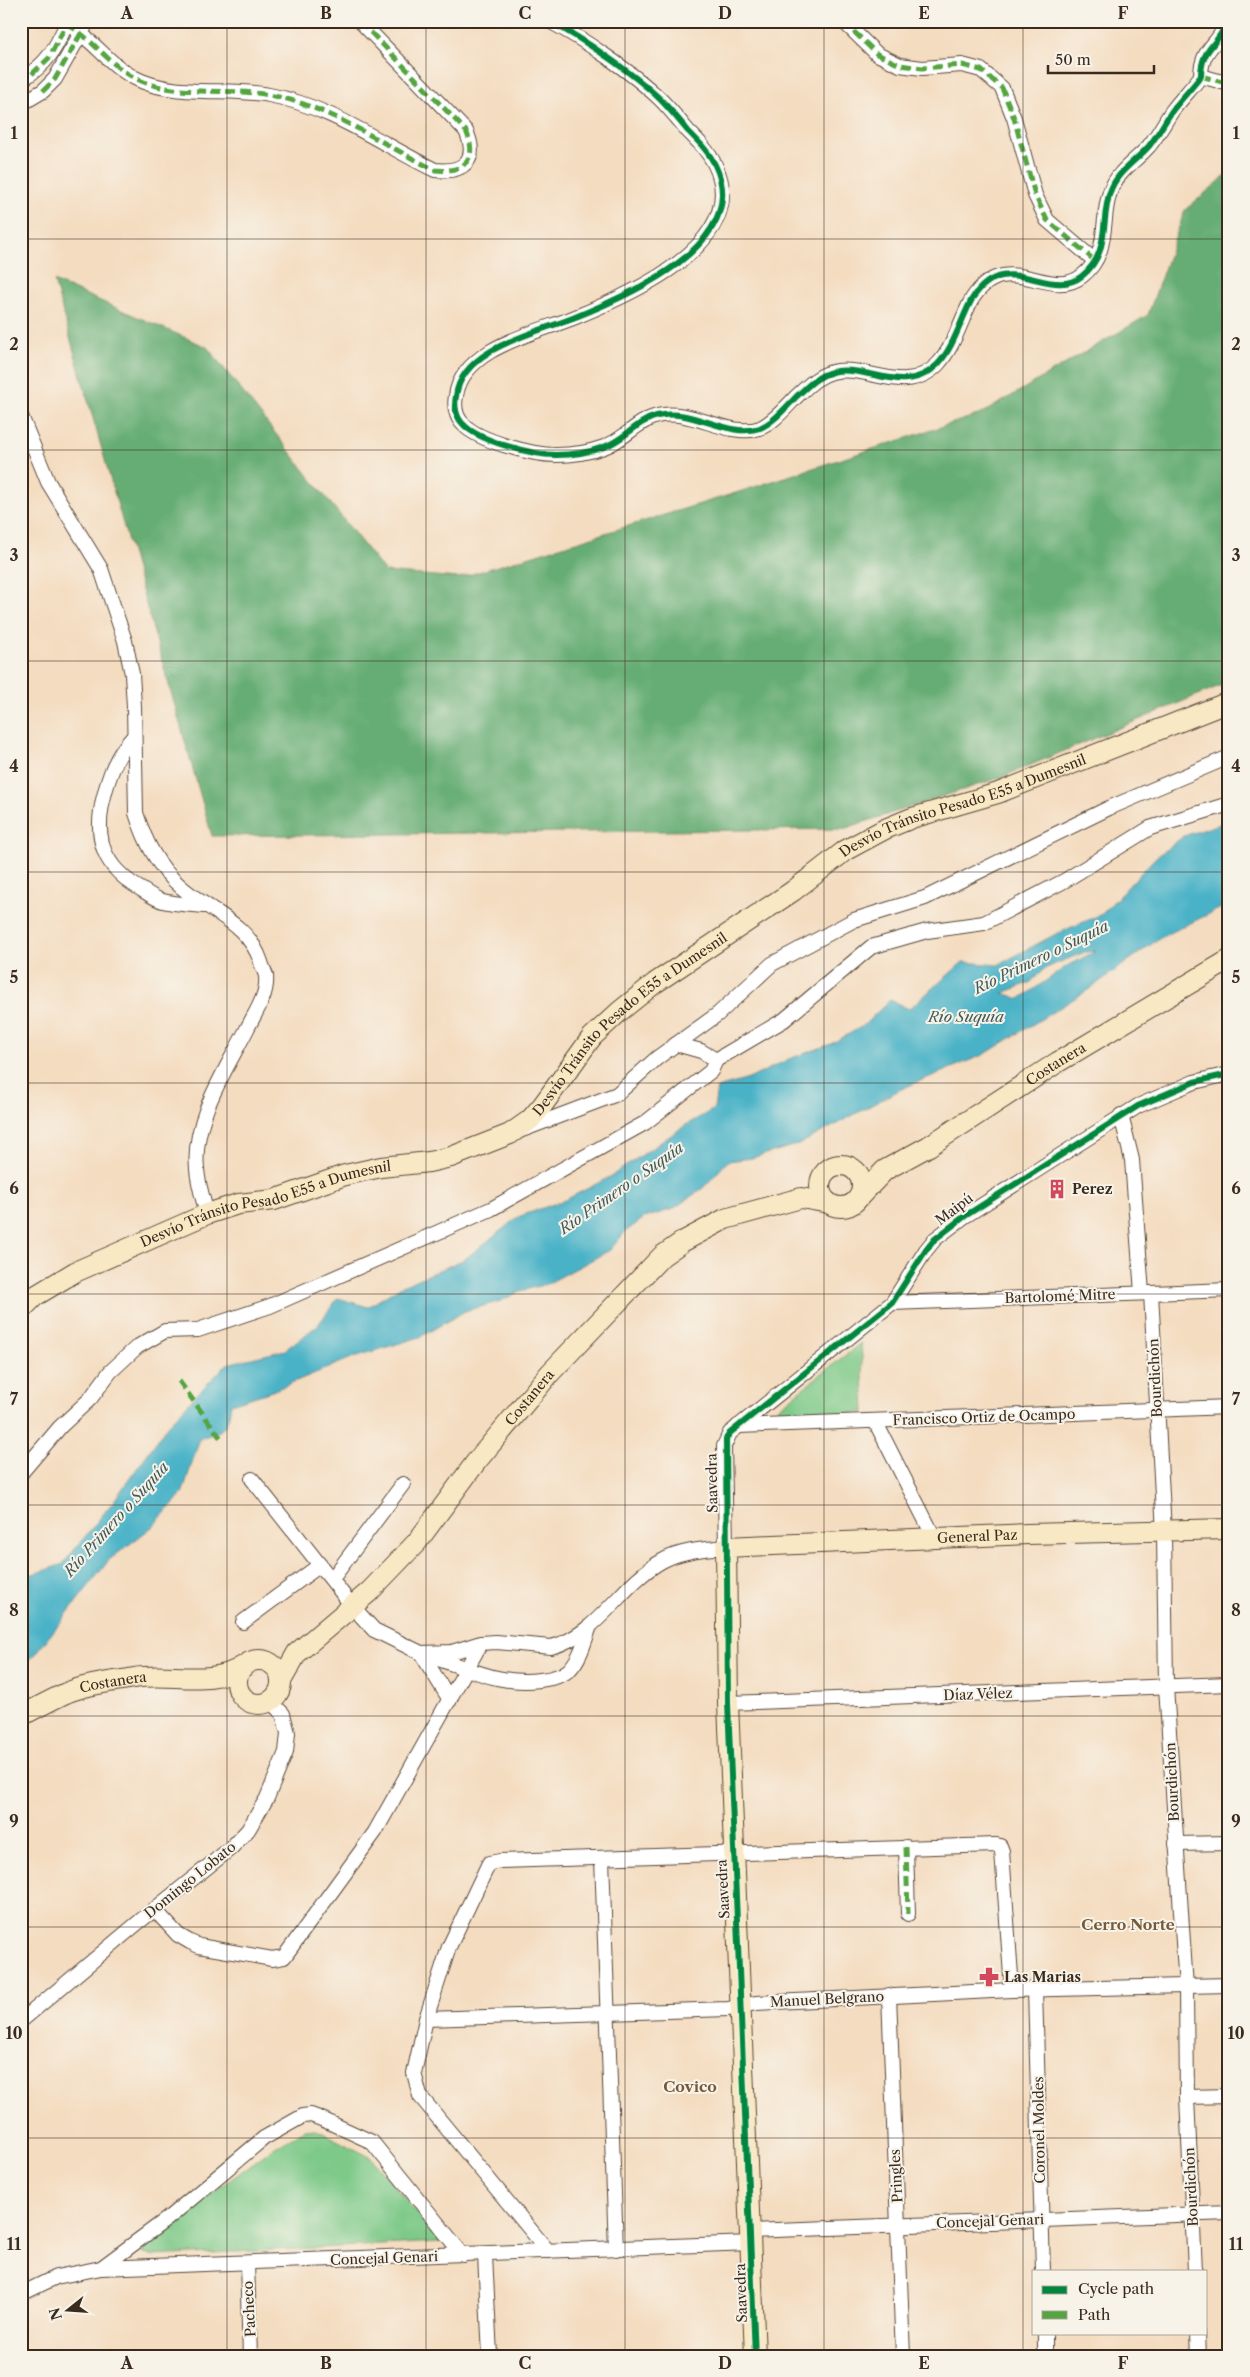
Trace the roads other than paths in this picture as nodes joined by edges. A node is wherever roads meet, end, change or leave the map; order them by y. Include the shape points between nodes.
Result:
1 (360, 21) edge
2 (549, 21) edge
3 (843, 21) edge
4 (1226, 21) edge
5 (67, 23) edge
6 (85, 27) edge
7 (1202, 76) junction
8 (21, 80) edge
9 (1229, 84) edge
10 (21, 104) edge
11 (1094, 260) junction
12 (21, 416) edge
13 (1229, 702) edge
14 (134, 736) junction
15 (1229, 757) edge
16 (1229, 804) edge
17 (210, 907) junction
18 (1229, 960) edge
19 (676, 1044) junction
20 (716, 1060) junction
21 (1229, 1074) edge
22 (1121, 1115) junction
23 (510, 1134) junction
24 (851, 1167) junction
25 (885, 1170) junction
26 (821, 1178) junction
27 (801, 1198) junction
28 (858, 1198) junction
29 (829, 1203) junction
30 (207, 1214) junction
31 (1229, 1290) edge
32 (1146, 1293) junction
33 (892, 1303) junction
34 (21, 1310) edge
35 (1229, 1407) edge
36 (1157, 1410) junction
37 (876, 1421) junction
38 (738, 1426) junction
39 (21, 1473) edge
40 (252, 1479) dead end
41 (403, 1484) dead end
42 (1229, 1529) edge
43 (1164, 1532) junction
44 (934, 1539) junction
45 (726, 1546) junction
46 (320, 1565) junction
47 (332, 1579) junction
48 (353, 1607) junction
49 (242, 1622) dead end
50 (589, 1629) junction
51 (481, 1643) junction
52 (297, 1653) junction
53 (421, 1653) junction
54 (264, 1660) junction
55 (243, 1666) junction
56 (468, 1669) junction
57 (211, 1678) junction
58 (281, 1681) junction
59 (1229, 1684) edge
60 (1166, 1687) junction
61 (239, 1693) junction
62 (450, 1700) junction
63 (270, 1701) junction
64 (728, 1703) junction
65 (21, 1716) edge
66 (1229, 1843) edge
67 (1176, 1844) junction
68 (906, 1847) junction
69 (734, 1853) junction
70 (602, 1858) junction
71 (155, 1910) junction
72 (908, 1914) dead end
73 (1229, 1985) edge
74 (1186, 1987) junction
75 (1034, 1989) junction
76 (1012, 1990) junction
77 (890, 1995) junction
78 (741, 2006) junction
79 (608, 2013) junction
80 (426, 2019) junction
81 (21, 2021) edge
82 (1229, 2096) edge
83 (1187, 2098) junction
84 (1229, 2212) edge
85 (1192, 2214) junction
86 (1041, 2219) junction
87 (898, 2225) junction
88 (751, 2237) junction
89 (616, 2249) junction
90 (548, 2251) junction
91 (462, 2255) junction
92 (485, 2255) junction
93 (247, 2263) junction
94 (101, 2268) junction
95 (1043, 2270) edge
96 (1195, 2270) edge
97 (21, 2294) edge
98 (1045, 2334) edge
99 (1197, 2334) edge
100 (250, 2356) edge
101 (490, 2356) edge
102 (755, 2356) edge
103 (903, 2356) edge
104 (1045, 2356) edge
105 (1198, 2356) edge

1 - 6 street via 466,131 471,152 461,168 435,170 345,122 292,101 269,95 148,84 125,72
2 - 11 street via 621,68 666,105 716,166 722,198 720,213 702,242 659,275 600,306 500,346 473,364 456,394 457,416 471,431 526,450 556,455 604,447 645,421 667,414 734,428 758,428 778,415 813,380 832,372 844,370 907,379 928,372 943,358 978,290 992,278 1016,276 1064,283 1082,276
3 - 11 street via 877,54 900,65 922,68 962,65 981,70 1002,88 1014,118 1035,195 1046,220
4 - 7 street via 1224,32 1204,54
5 - 6 street
5 - 8 street via 41,68
6 - 10 street via 55,79 43,91
7 - 9 street
7 - 11 street via 1147,148 1116,180 1108,199 1104,238
12 - 14 street via 48,482 101,570 113,602 132,674
13 - 23 street, Desvío Tránsito Pesado E55 a Dumesnil via 998,793 885,828 846,850 793,891 620,1011 592,1037 530,1120
14 - 17 street via 136,813 141,830 157,861 179,886
14 - 17 street via 122,749 109,774 101,808 99,836 107,860 127,880 161,901
15 - 19 street via 1109,808 924,898 854,920 772,964 718,1014
16 - 20 street via 1150,828 1064,881 984,923 927,931 871,947 784,1020
17 - 30 street via 256,947 266,976 262,1000 205,1112 198,1136 196,1168
18 - 25 street, Costanera
19 - 20 street via 701,1051
19 - 23 street via 617,1094
20 - 39 street via 710,1071 645,1123 491,1209 270,1306 198,1330 165,1331 137,1348 110,1372 90,1399 60,1427
21 - 22 street, Maipú via 1194,1082
22 - 32 street, Bourdichón via 1132,1160
22 - 33 street, Maipú via 987,1200 942,1234 926,1250
23 - 30 street, Desvío Tránsito Pesado E55 a Dumesnil via 451,1156 346,1175 274,1200 238,1204
24 - 25 street, Costanera
24 - 26 street, Costanera via 830,1167
24 - 28 street via 862,1186
25 - 28 street, Costanera
26 - 27 street, Costanera
26 - 29 street via 821,1192
27 - 29 street, Costanera
27 - 48 street, Costanera via 725,1219 682,1242 651,1267 550,1373 476,1462 417,1542
28 - 29 street, Costanera via 841,1206
30 - 34 street, Desvío Tránsito Pesado E55 a Dumesnil via 76,1272 35,1296
31 - 32 street, Bartolomé Mitre
32 - 33 street, Bartolomé Mitre
32 - 36 street, Bourdichón
33 - 38 street, Maipú
35 - 36 street, Francisco Ortiz de Ocampo
36 - 37 street, Francisco Ortiz de Ocampo
36 - 43 street, Bourdichón
37 - 38 street, Francisco Ortiz de Ocampo
37 - 44 street
38 - 45 street, Saavedra via 730,1433 724,1446
40 - 46 street
41 - 47 street
42 - 43 street, General Paz
43 - 44 street, General Paz
43 - 60 street, Bourdichón
44 - 45 street, General Paz
45 - 50 street via 688,1552 662,1561 620,1593
45 - 64 street, Saavedra
46 - 47 street
46 - 49 street
47 - 48 street
48 - 52 street, Costanera
48 - 53 street via 374,1630
50 - 51 street via 576,1638 551,1647
50 - 56 street via 578,1658 568,1671 550,1679 510,1681 490,1678
51 - 53 street via 452,1652
51 - 56 street
52 - 54 street, Costanera via 280,1660
52 - 58 street, Costanera
53 - 56 street
53 - 62 street
54 - 55 street, Costanera
54 - 58 street via 276,1668
55 - 57 street, Costanera via 232,1674
55 - 61 street via 237,1679
56 - 62 street
57 - 61 street, Costanera via 230,1685
57 - 65 street, Costanera via 149,1677 106,1683 67,1693
58 - 63 street, Costanera via 278,1693
59 - 60 street, Díaz Vélez
60 - 64 street, Díaz Vélez
60 - 67 street, Bourdichón
61 - 63 street, Costanera via 256,1704
62 - 71 street via 375,1832 284,1957 272,1959 199,1946 178,1935
63 - 71 street, Domingo Lobato via 283,1714 288,1732 286,1752 267,1798 248,1830 230,1848
64 - 69 street, Saavedra
66 - 67 street
67 - 74 street, Bourdichón
68 - 69 street
68 - 72 street
68 - 76 street via 1000,1846
69 - 70 street
69 - 78 street, Saavedra
70 - 79 street
70 - 80 street via 489,1863 449,1947
71 - 81 street, Domingo Lobato
73 - 74 street, Manuel Belgrano
74 - 75 street, Manuel Belgrano
74 - 83 street, Bourdichón
75 - 76 street, Manuel Belgrano
75 - 86 street, Coronel Moldes
76 - 77 street, Manuel Belgrano
77 - 78 street, Manuel Belgrano
77 - 87 street, Pringles
78 - 79 street, Manuel Belgrano
78 - 88 street, Saavedra
79 - 80 street, Manuel Belgrano
79 - 89 street
80 - 90 street via 414,2073 420,2096
82 - 83 street
83 - 85 street, Bourdichón
84 - 85 street, Concejal Genari
85 - 86 street, Concejal Genari
85 - 96 street, Bourdichón
86 - 87 street, Concejal Genari
86 - 95 street, Coronel Moldes
87 - 88 street, Concejal Genari
87 - 103 street, Pringles
88 - 89 street, Concejal Genari
88 - 102 street, Saavedra
89 - 90 street, Concejal Genari
90 - 92 street, Concejal Genari
91 - 92 street, Concejal Genari
91 - 93 street, Concejal Genari
91 - 94 street via 372,2142 311,2115 303,2116 264,2138 167,2219
92 - 101 street
93 - 94 street, Concejal Genari
93 - 100 street, Pacheco
94 - 97 street, Concejal Genari via 56,2277
98 - 104 street
99 - 105 street

